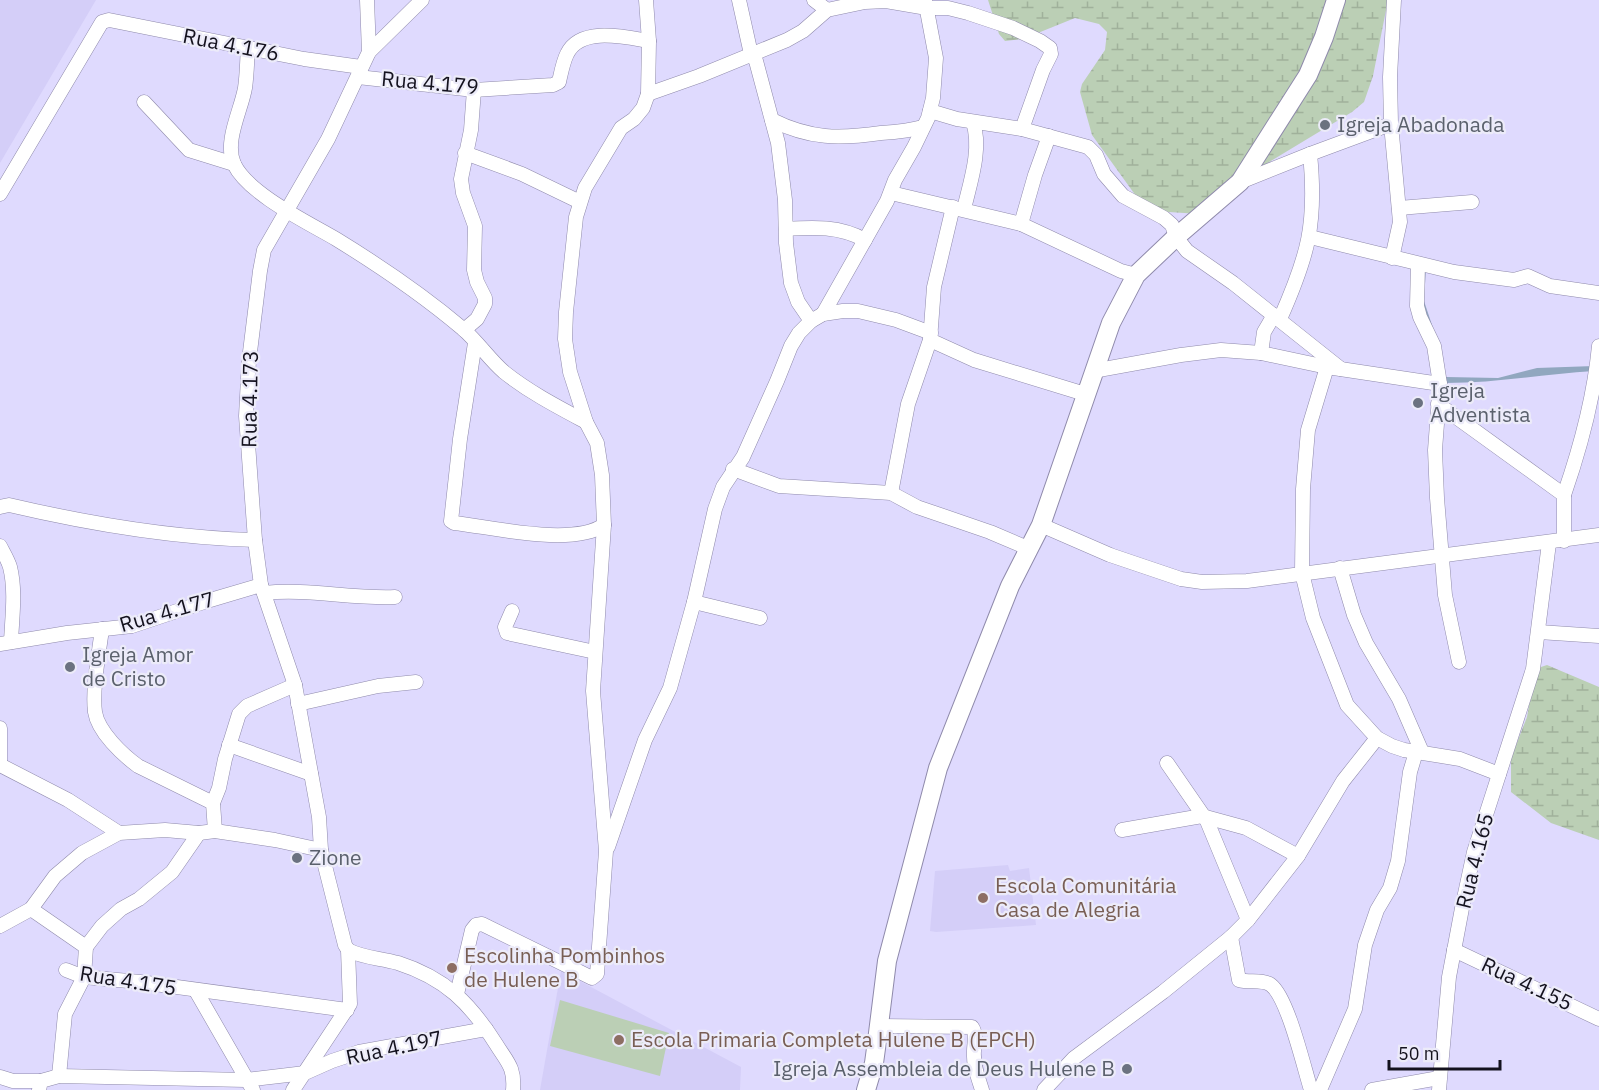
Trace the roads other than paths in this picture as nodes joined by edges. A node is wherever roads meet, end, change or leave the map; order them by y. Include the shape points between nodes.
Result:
1 (367, 0) edge
2 (422, 0) edge
3 (646, 0) edge
4 (739, 0) edge
5 (814, 0) edge
6 (1335, 0) edge
7 (1394, 0) edge
8 (926, 4) edge
9 (827, 10) junction
10 (649, 41) junction
11 (248, 47) junction
12 (369, 52) junction
13 (751, 54) junction
14 (360, 72) junction
15 (474, 90) junction
16 (648, 94) junction
17 (144, 102) dead end
18 (930, 111) junction
19 (772, 120) junction
20 (973, 122) junction
21 (1391, 124) junction
22 (923, 127) junction
23 (1022, 129) junction
24 (1049, 136) junction
25 (465, 153) junction
26 (1310, 153) junction
27 (234, 164) junction
28 (1240, 183) junction
29 (891, 193) junction
30 (0, 194) edge
31 (580, 202) junction
32 (1472, 202) dead end
33 (958, 208) junction
34 (1400, 208) junction
35 (287, 211) junction
36 (1021, 224) junction
37 (786, 229) junction
38 (1176, 237) junction
39 (1310, 237) junction
40 (865, 240) junction
41 (1392, 258) junction
42 (1418, 264) junction
43 (1136, 275) junction
44 (1599, 293) edge
45 (824, 314) junction
46 (1277, 317) junction
47 (811, 321) junction
48 (464, 330) junction
49 (930, 337) junction
50 (475, 343) junction
51 (1599, 346) edge
52 (1261, 353) junction
53 (1327, 367) junction
54 (1341, 369) junction
55 (1093, 371) junction
56 (1440, 384) junction
57 (1085, 393) junction
58 (1438, 404) junction
59 (586, 422) junction
60 (733, 469) junction
61 (891, 493) junction
62 (1564, 495) junction
63 (0, 507) edge
64 (604, 525) junction
65 (1041, 525) junction
66 (1599, 535) edge
67 (255, 540) junction
68 (1564, 541) junction
69 (1549, 543) junction
70 (0, 546) edge
71 (1030, 549) junction
72 (1441, 557) junction
73 (1340, 568) junction
74 (1302, 573) junction
75 (263, 589) junction
76 (395, 597) dead end
77 (694, 602) junction
78 (512, 611) dead end
79 (760, 618) dead end
80 (102, 629) junction
81 (1539, 632) junction
82 (1599, 636) edge
83 (6, 643) edge
84 (595, 652) junction
85 (1459, 662) dead end
86 (416, 682) dead end
87 (295, 685) junction
88 (298, 704) junction
89 (0, 728) edge
90 (1377, 738) junction
91 (229, 745) junction
92 (1419, 752) junction
93 (1167, 763) dead end
94 (0, 765) edge
95 (311, 774) junction
96 (1499, 774) junction
97 (213, 803) junction
98 (1202, 816) junction
99 (1122, 830) dead end
100 (215, 831) junction
101 (119, 833) junction
102 (199, 833) junction
103 (321, 850) junction
104 (606, 852) junction
105 (1298, 856) junction
106 (31, 909) junction
107 (1248, 920) junction
108 (0, 926) edge
109 (1231, 937) junction
110 (86, 947) junction
111 (348, 950) junction
112 (1454, 950) junction
113 (66, 970) dead end
114 (84, 977) junction
115 (196, 991) junction
116 (457, 994) junction
117 (347, 1010) junction
118 (1599, 1019) edge
119 (879, 1026) junction
120 (486, 1029) junction
121 (305, 1073) junction
122 (59, 1076) junction
123 (0, 1077) edge
124 (1439, 1084) edge
125 (40, 1085) edge
126 (249, 1085) edge
127 (293, 1090) edge
128 (513, 1090) edge
129 (866, 1090) edge
130 (982, 1090) edge
131 (1044, 1090) edge
132 (1311, 1090) edge
133 (1320, 1090) edge
134 (1372, 1090) edge

1 - 12 street
2 - 12 street
3 - 10 street
4 - 13 street
5 - 9 street
6 - 28 street via 1308,75
7 - 21 street
8 - 9 street via 865,2
8 - 18 street via 936,58
8 - 23 street via 985,18 1026,33 1050,48
9 - 13 street via 803,31
10 - 15 street, Rua 4.179 via 617,36 589,38 576,43 567,53 556,84
10 - 16 street
11 - 14 street, Rua 4.176
11 - 27 street via 245,89 231,149
11 - 30 street, Rua 4.176 via 109,20 102,22
12 - 14 street, Rua 4.173
13 - 16 street
13 - 19 street
14 - 15 street, Rua 4.179
14 - 35 street, Rua 4.173
15 - 25 street
16 - 31 street via 643,108 616,134
17 - 27 street via 189,150
18 - 20 street
18 - 22 street
19 - 22 street via 801,132 831,138
19 - 37 street via 778,143
20 - 23 street
20 - 33 street via 975,154
21 - 26 street
21 - 34 street
22 - 29 street
23 - 24 street
24 - 36 street
24 - 38 street via 1093,150 1104,174 1123,196 1164,218 1172,225
25 - 31 street via 522,174
25 - 48 street via 461,179 475,226 474,270 485,298 482,311
26 - 28 street
26 - 39 street via 1314,201
27 - 35 street via 267,198
28 - 38 street
29 - 33 street
29 - 40 street
31 - 59 street via 565,339 570,372
32 - 34 street
33 - 36 street
33 - 49 street via 934,287
34 - 41 street
35 - 48 street via 381,268
35 - 67 street, Rua 4.173 via 264,250 249,360 247,445
36 - 43 street
37 - 40 street via 832,228
37 - 47 street via 790,283
38 - 43 street
38 - 46 street via 1187,251
39 - 41 street
39 - 46 street via 1294,287
40 - 45 street
41 - 42 street
42 - 44 street via 1477,276 1514,280 1528,276 1550,286
42 - 56 street via 1420,317 1434,346
43 - 55 street via 1111,323
45 - 47 street
45 - 49 street via 858,311 896,320
46 - 52 street via 1264,333
46 - 54 street
47 - 60 street via 791,346 743,457
48 - 50 street
49 - 57 street via 985,364
49 - 61 street via 912,388
50 - 59 street via 504,372
50 - 64 street via 451,520 547,535 595,531
51 - 62 street via 1590,412
52 - 53 street
52 - 55 street via 1200,352
53 - 54 street
53 - 74 street via 1308,430
54 - 56 street
55 - 57 street
56 - 58 street
57 - 65 street
58 - 62 street
58 - 72 street via 1435,472
59 - 64 street via 600,455
60 - 61 street via 779,486
60 - 77 street via 715,509
61 - 71 street via 917,507
62 - 68 street
63 - 67 street via 9,505 145,532
64 - 84 street
65 - 71 street
65 - 74 street via 1110,555 1191,582 1247,581
66 - 68 street
67 - 75 street, Rua 4.173
68 - 69 street
69 - 72 street
69 - 81 street, Rua 4.165
70 - 83 street via 9,565 13,597
71 - 119 street via 1010,586 939,768 887,962
72 - 73 street
72 - 85 street
73 - 74 street
73 - 92 street via 1366,643 1399,699
74 - 90 street via 1313,618 1347,705
75 - 76 street, Rua 4.177
75 - 80 street, Rua 4.177 via 224,595 132,626
75 - 87 street, Rua 4.173
77 - 79 street
77 - 104 street via 670,688 645,740
78 - 84 street via 505,627 507,633
80 - 83 street, Rua 4.177
80 - 97 street via 95,713 104,730 116,748 138,766
81 - 82 street
81 - 96 street, Rua 4.165 via 1531,679
84 - 104 street via 593,700
86 - 88 street via 378,686
87 - 88 street, Rua 4.173
87 - 91 street via 247,706 238,714
88 - 95 street, Rua 4.173
89 - 94 street
90 - 92 street
90 - 105 street via 1343,780
91 - 95 street
91 - 97 street
92 - 96 street via 1460,759
92 - 133 street via 1410,772 1398,861 1365,945 1355,1009
93 - 98 street
94 - 101 street via 68,800
95 - 103 street, Rua 4.173
96 - 112 street, Rua 4.165 via 1474,852
97 - 100 street
98 - 99 street
98 - 105 street via 1246,828
98 - 107 street
100 - 102 street
100 - 103 street
101 - 102 street
101 - 106 street via 64,868
102 - 110 street via 172,872 121,909
103 - 111 street, Rua 4.173
104 - 116 street via 596,977 583,975 482,924 472,930
105 - 107 street
106 - 108 street
106 - 110 street
107 - 109 street
109 - 131 street via 1074,1058
109 - 132 street via 1239,980 1265,983 1277,992
110 - 114 street
111 - 116 street via 400,964
111 - 117 street via 351,998
112 - 118 street, Rua 4.155
112 - 124 street, Rua 4.165
113 - 114 street, Rua 4.175
114 - 115 street, Rua 4.175
114 - 122 street via 65,1014
115 - 117 street
115 - 126 street, Rua 4.175
116 - 120 street
117 - 121 street
119 - 129 street
119 - 130 street via 972,1027 975,1070
120 - 121 street, Rua 4.197 via 359,1052
120 - 128 street via 513,1070
121 - 126 street
121 - 127 street
122 - 125 street
122 - 126 street
123 - 125 street
124 - 134 street

